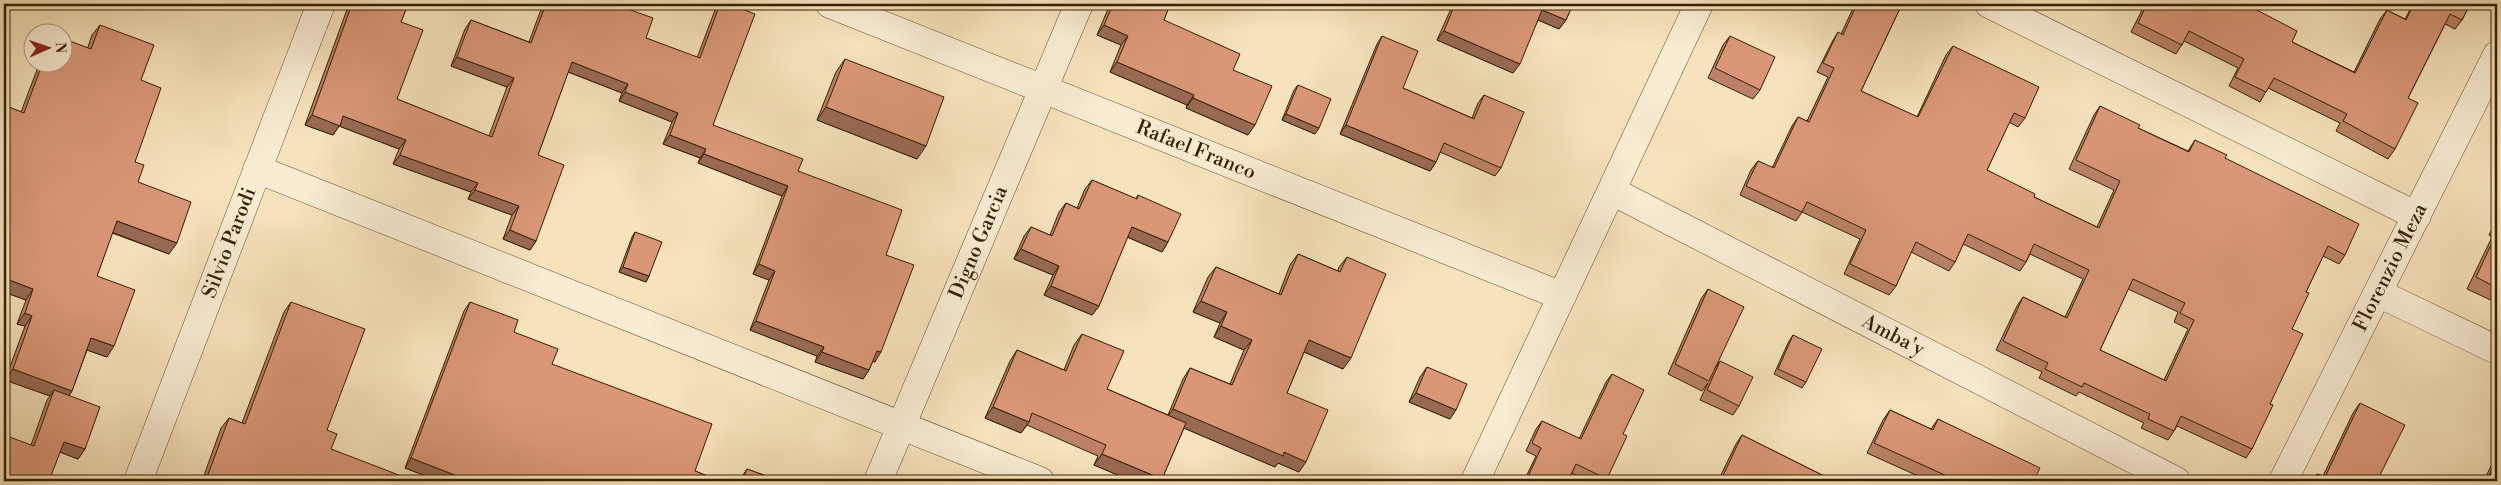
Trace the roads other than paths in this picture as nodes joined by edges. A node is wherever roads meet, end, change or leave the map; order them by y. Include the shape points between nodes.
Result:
1 (321, 4) edge
2 (830, 4) edge
3 (1079, 4) edge
4 (1699, 4) edge
5 (1989, 4) edge
6 (2497, 55) edge
7 (1044, 89) junction
8 (257, 169) junction
9 (1612, 190) junction
10 (2416, 216) junction
11 (2378, 293) junction
12 (1562, 296) junction
13 (2497, 350) edge
14 (902, 426) junction
15 (138, 481) edge
16 (878, 481) edge
17 (1040, 481) edge
18 (1475, 481) edge
19 (2176, 481) edge
20 (2283, 481) edge

1 - 8 street, Silvio Parodi
2 - 7 street, Rafael Franco
3 - 7 street, Digno Garcia
4 - 9 street
5 - 10 street
6 - 10 street, Florenzio Meza
7 - 12 street, Rafael Franco
7 - 14 street, Digno Garcia
8 - 14 street
8 - 15 street, Silvio Parodi
9 - 12 street
9 - 19 street, Amba'y
10 - 11 street, Florenzio Meza
11 - 13 street
11 - 20 street, Florenzio Meza
12 - 18 street
14 - 16 street, Digno Garcia
14 - 17 street

